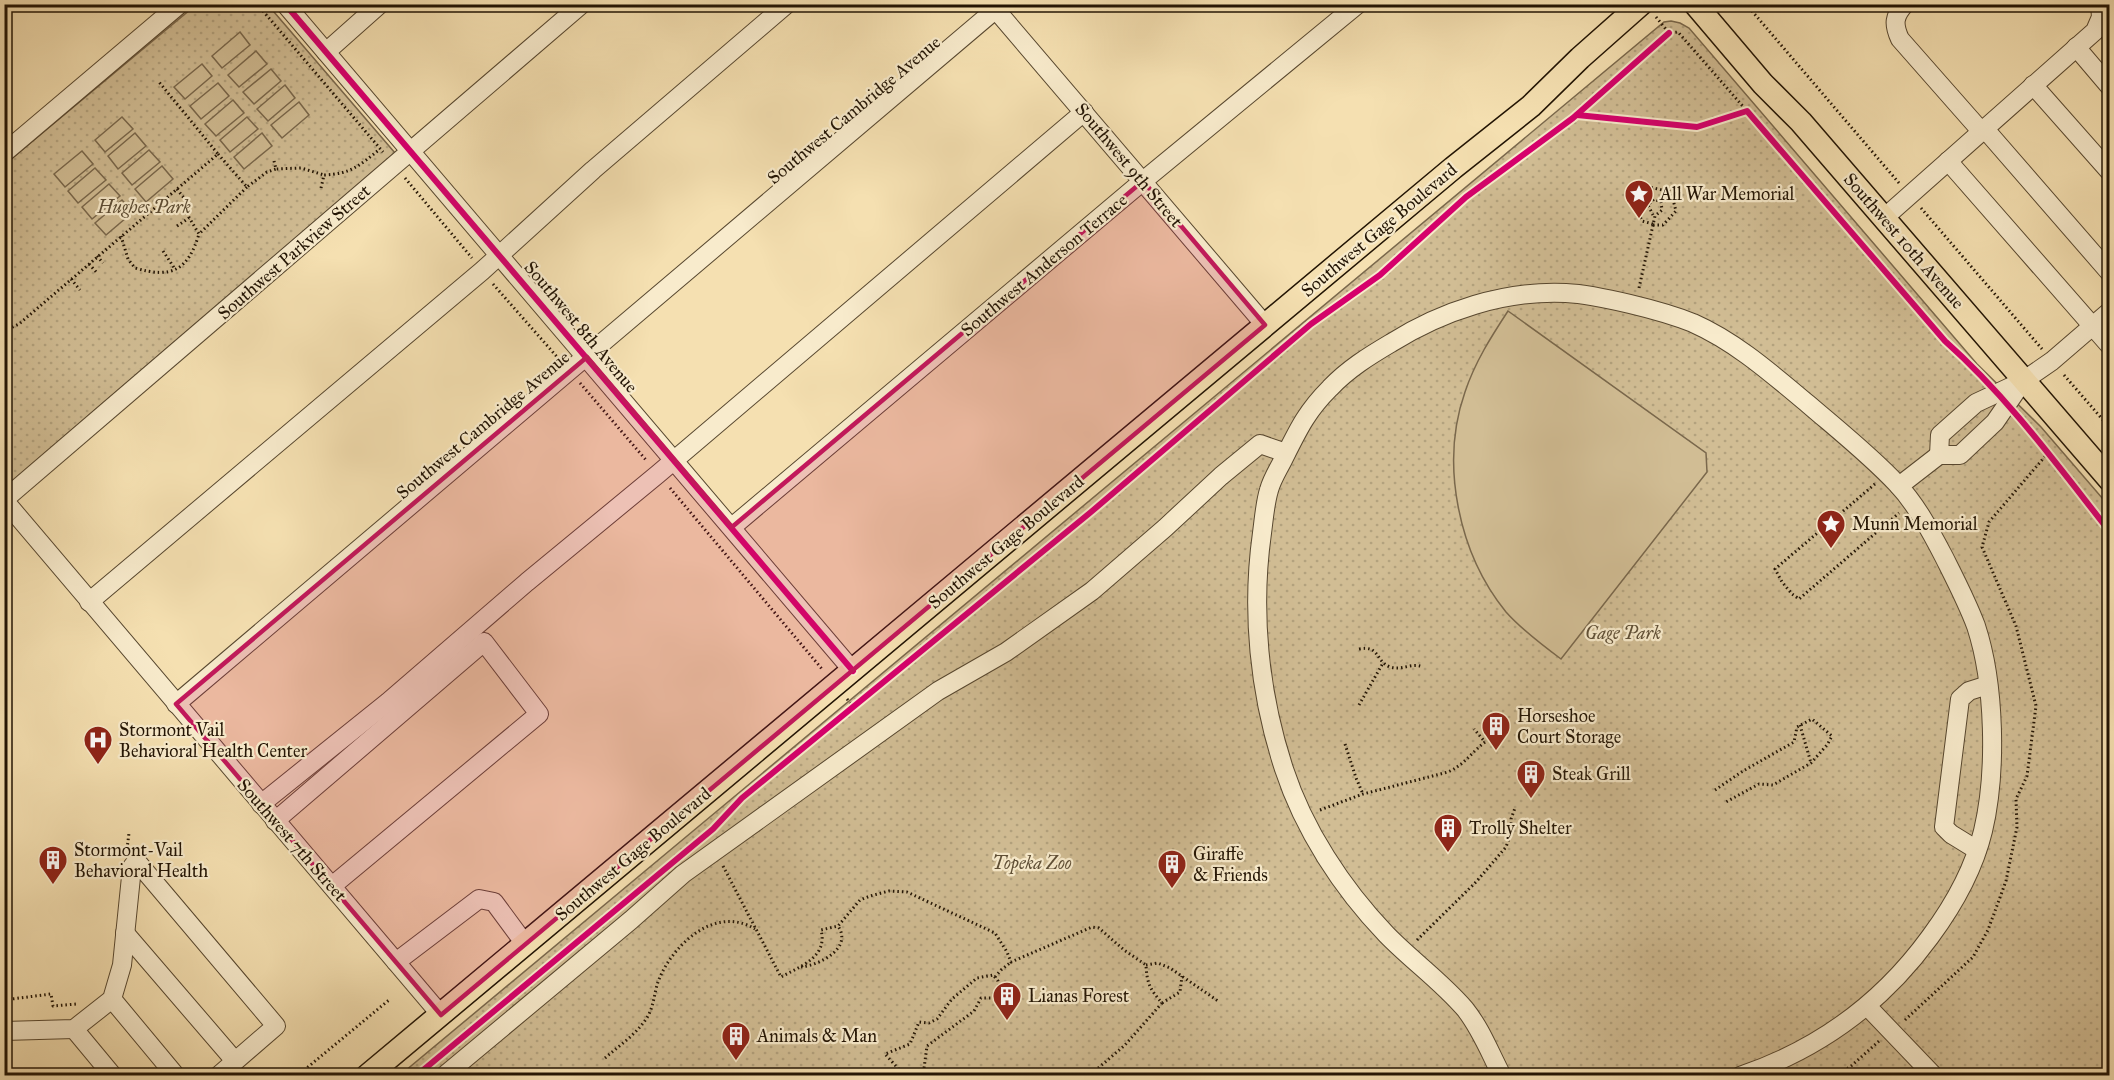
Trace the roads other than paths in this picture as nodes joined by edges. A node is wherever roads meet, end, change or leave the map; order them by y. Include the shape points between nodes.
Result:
1 (180, 4) edge
2 (285, 4) edge
3 (380, 4) edge
4 (582, 4) edge
5 (787, 4) edge
6 (1358, 4) edge
7 (1641, 4) edge
8 (1695, 4) edge
9 (1905, 4) edge
10 (2100, 4) edge
11 (996, 6) edge
12 (2076, 47) junction
13 (326, 52) junction
14 (2033, 85) junction
15 (2109, 87) edge
16 (1084, 112) junction
17 (1983, 130) junction
18 (411, 151) junction
19 (4, 153) edge
20 (1948, 160) junction
21 (2109, 172) edge
22 (1143, 181) junction
23 (1884, 218) junction
24 (499, 254) junction
25 (2109, 273) edge
26 (2109, 311) edge
27 (1265, 326) junction
28 (2092, 326) junction
29 (2109, 346) edge
30 (588, 357) junction
31 (2024, 381) junction
32 (1286, 453) junction
33 (1939, 455) junction
34 (674, 460) junction
35 (2109, 480) edge
36 (1899, 486) junction
37 (4, 500) edge
38 (732, 527) junction
39 (89, 602) junction
40 (844, 677) junction
41 (1988, 685) junction
42 (176, 704) junction
43 (261, 804) junction
44 (275, 820) junction
45 (1977, 850) junction
46 (332, 886) junction
47 (125, 933) junction
48 (525, 944) junction
49 (396, 962) junction
50 (112, 999) junction
51 (1867, 1006) junction
52 (441, 1015) junction
53 (74, 1029) junction
54 (4, 1031) edge
55 (236, 1061) junction
56 (113, 1076) edge
57 (176, 1076) edge
58 (218, 1076) edge
59 (367, 1076) edge
60 (444, 1076) edge
61 (1502, 1076) edge
62 (1740, 1076) edge
63 (1934, 1076) edge

1 - 19 street
2 - 13 street, Southwest 8th Avenue
3 - 13 street
4 - 18 street, Southwest Parkview Street
5 - 24 street
6 - 22 street, Southwest Anderson Terrace
7 - 27 main road, Southwest Gage Boulevard via 1531,106
8 - 23 main road, Southwest 10th Avenue
9 - 17 street via 1894,26 1900,39
10 - 12 street via 2101,17 2095,30
11 - 16 street, Southwest 9th Street
11 - 30 street, Southwest Cambridge Avenue
12 - 14 street
12 - 15 street
13 - 18 street, Southwest 8th Avenue
14 - 17 street
14 - 21 street
16 - 22 street, Southwest 9th Street
16 - 34 street
17 - 20 street
17 - 25 street
18 - 24 street, Southwest 8th Avenue
18 - 37 street, Southwest Parkview Street
20 - 23 street
20 - 28 street
22 - 27 street, Southwest 9th Street
22 - 38 street, Southwest Anderson Terrace
23 - 31 main road, Southwest 10th Avenue
24 - 30 street, Southwest 8th Avenue
24 - 39 street
26 - 28 street
27 - 40 main road, Southwest Gage Boulevard
28 - 29 street
28 - 31 street
30 - 34 street, Southwest 8th Avenue
30 - 42 street, Southwest Cambridge Avenue
31 - 33 street via 1995,422 1960,455
31 - 33 street via 1976,403 1940,435
31 - 35 main road, Southwest 10th Avenue
32 - 36 street via 1301,423 1321,397 1342,376 1401,336 1493,299 1566,293 1649,309 1693,323 1734,345
32 - 60 street via 1260,444 1092,591 1006,652 938,691 683,874
32 - 61 street via 1270,486 1257,602 1264,684 1285,772 1309,826 1340,878 1390,939 1465,1010
33 - 36 street
34 - 38 street, Southwest 8th Avenue
34 - 43 street
36 - 41 street via 1936,542 1957,583 1976,626
37 - 39 street, Southwest 7th Street
38 - 40 street, Southwest 8th Avenue
39 - 42 street, Southwest 7th Street
40 - 48 main road, Southwest Gage Boulevard
41 - 45 street via 1991,765
41 - 45 street via 1969,691 1960,699 1944,827
42 - 43 street, Southwest 7th Street
43 - 44 street, Southwest 7th Street
44 - 46 street, Southwest 7th Street
44 - 46 street via 484,642 539,714
45 - 51 street via 1936,928 1904,969
46 - 49 street, Southwest 7th Street
47 - 50 street via 122,965
47 - 55 street
47 - 55 street via 135,863 276,1026
48 - 49 street via 494,902 479,899
48 - 52 main road, Southwest Gage Boulevard
49 - 52 street, Southwest 7th Street
50 - 53 street
50 - 57 street
51 - 62 street via 1788,1057
51 - 63 street
52 - 59 main road, Southwest Gage Boulevard
53 - 54 street
53 - 56 street
55 - 58 street

